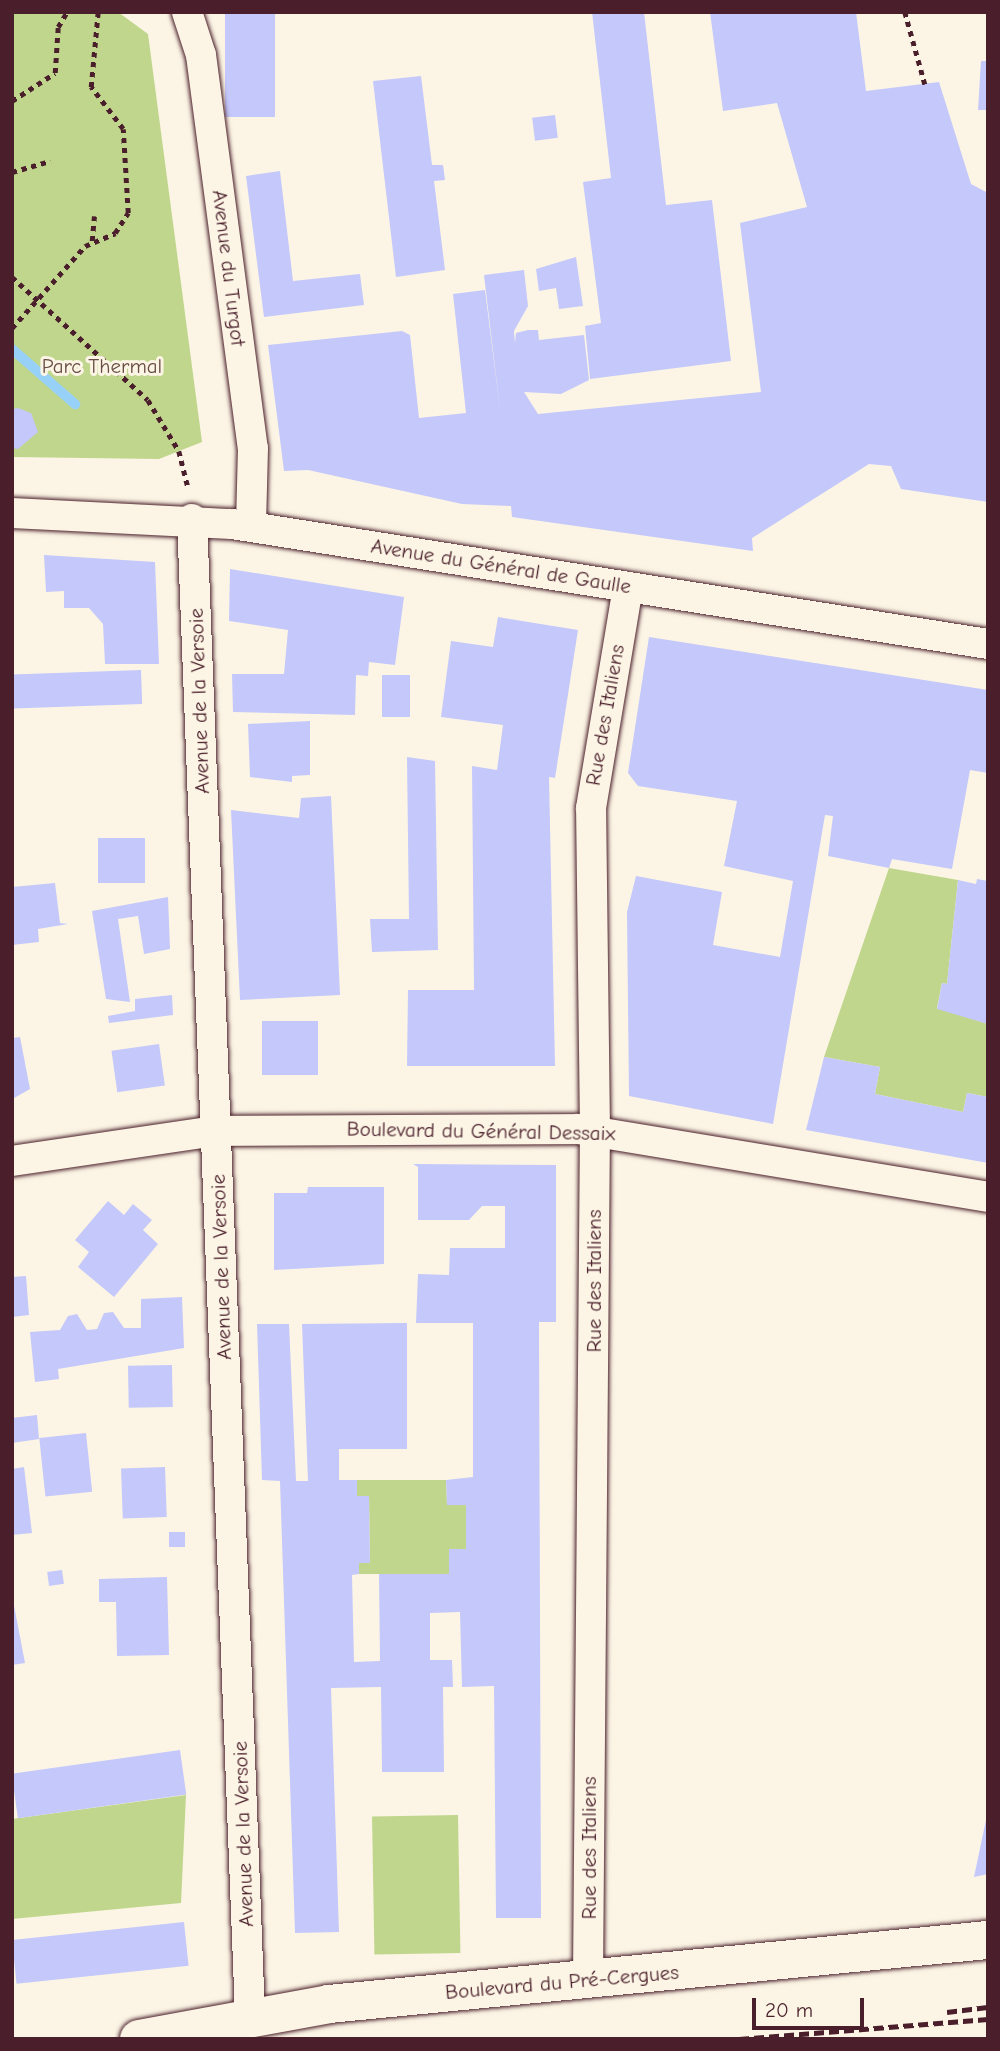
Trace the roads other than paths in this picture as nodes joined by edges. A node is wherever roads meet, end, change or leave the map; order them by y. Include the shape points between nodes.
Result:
1 (187, 12) edge
2 (12, 513) edge
3 (192, 519) junction
4 (251, 526) junction
5 (628, 587) junction
6 (988, 644) edge
7 (215, 1130) junction
8 (595, 1130) junction
9 (12, 1161) edge
10 (988, 1197) edge
11 (988, 1940) edge
12 (588, 1979) junction
13 (250, 2015) junction
14 (139, 2039) edge

1 - 4 street, Avenue du Turgot via 201,55 253,448
2 - 3 street, Avenue du Général de Gaulle
3 - 4 street, Avenue du Général de Gaulle
3 - 7 street, Avenue de la Versoie
4 - 5 street, Avenue du Général de Gaulle
5 - 6 street, Avenue du Général de Gaulle
5 - 8 street, Rue des Italiens via 591,808
7 - 8 street, Boulevard du Général Dessaix
7 - 9 street, Boulevard du Général Dessaix
7 - 13 street, Avenue de la Versoie
8 - 10 street, Boulevard du Général Dessaix
8 - 12 street, Rue des Italiens
11 - 12 street, Boulevard du Pré-Cergues
12 - 13 street, Boulevard du Pré-Cergues
13 - 14 street, Boulevard du Pré-Cergues

